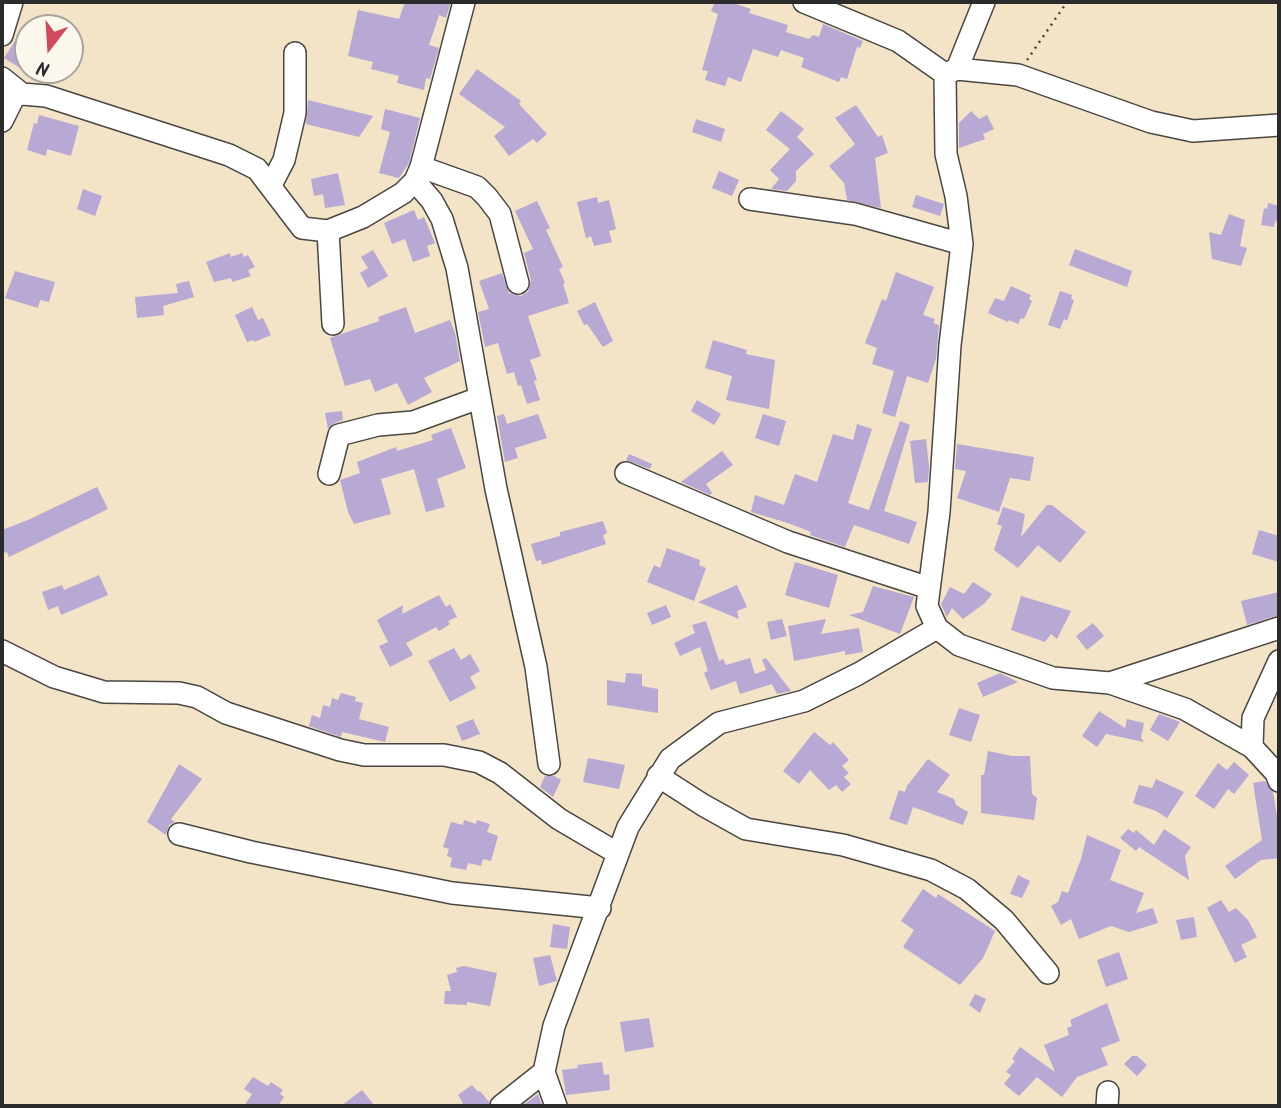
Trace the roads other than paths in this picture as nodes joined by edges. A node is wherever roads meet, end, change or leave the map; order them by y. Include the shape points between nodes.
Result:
1 (12, 2) edge
2 (464, 2) edge
3 (804, 2) edge
4 (984, 2) edge
5 (2, 35) edge
6 (295, 53) dead end
7 (951, 71) junction
8 (2, 78) edge
9 (22, 94) junction
10 (2, 121) edge
11 (1279, 125) edge
12 (418, 174) junction
13 (271, 185) junction
14 (750, 199) dead end
15 (328, 231) junction
16 (962, 244) junction
17 (518, 283) dead end
18 (333, 324) dead end
19 (479, 398) junction
20 (626, 473) dead end
21 (329, 474) dead end
22 (929, 588) junction
23 (937, 628) junction
24 (1279, 628) edge
25 (2, 651) edge
26 (1279, 661) edge
27 (1110, 683) junction
28 (1252, 747) junction
29 (549, 764) dead end
30 (658, 775) junction
31 (1279, 780) edge
32 (178, 834) dead end
33 (617, 853) junction
34 (600, 908) junction
35 (1048, 973) dead end
36 (544, 1072) junction
37 (501, 1106) edge
38 (556, 1106) edge

1 - 5 street
2 - 12 street
3 - 7 street via 898,41
4 - 7 street
6 - 13 street via 295,113 284,160
7 - 11 street via 1018,75 1150,122 1193,131
7 - 16 street via 946,154
8 - 9 street
9 - 10 street via 14,97
9 - 13 street via 46,96 229,155 257,169
12 - 15 street via 402,193 363,217
12 - 17 street via 477,187 487,197 500,214
12 - 19 street via 442,219 457,268
13 - 15 street via 302,228
14 - 16 street via 855,214
15 - 18 street
16 - 22 street
19 - 21 street via 413,422 339,435
19 - 29 street via 536,667
20 - 22 street via 788,542
22 - 23 street via 927,606
23 - 27 street via 959,645 1053,678
23 - 30 street via 804,701 719,723 670,759
24 - 27 street
25 - 33 street via 54,677 104,692 197,697 226,713 340,750 364,755 444,755 479,762 558,819
26 - 28 street via 1253,718
27 - 28 street via 1185,709
28 - 31 street
30 - 33 street
30 - 35 street via 746,829 843,845 931,870 967,889 1004,920
32 - 34 street via 452,893
33 - 34 street
34 - 36 street via 554,1026
36 - 37 street
36 - 38 street

